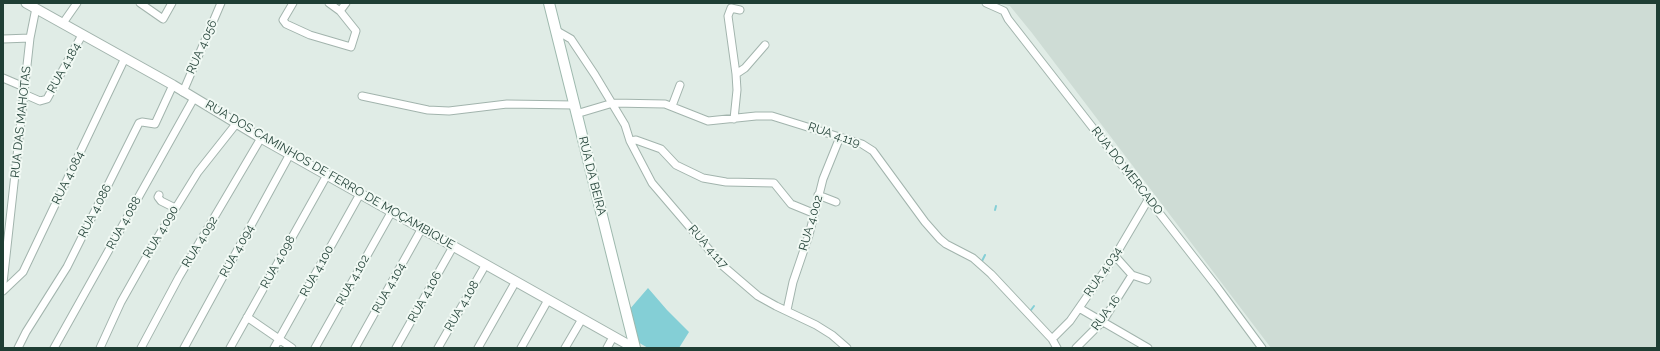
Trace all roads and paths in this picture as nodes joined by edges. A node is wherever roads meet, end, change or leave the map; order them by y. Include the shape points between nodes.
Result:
1 (26, 3) edge
2 (77, 3) edge
3 (140, 3) edge
4 (172, 3) edge
5 (221, 3) edge
6 (293, 3) edge
7 (329, 3) edge
8 (346, 3) edge
9 (549, 3) edge
10 (986, 3) edge
11 (36, 8) junction
12 (740, 10) dead end
13 (340, 11) junction
14 (63, 24) junction
15 (556, 31) junction
16 (82, 35) junction
17 (30, 38) junction
18 (3, 39) edge
19 (765, 45) dead end
20 (125, 58) junction
21 (736, 74) junction
22 (3, 78) edge
23 (173, 85) junction
24 (680, 85) dead end
25 (24, 90) junction
26 (183, 92) junction
27 (362, 96) dead end
28 (194, 98) junction
29 (613, 103) junction
30 (672, 106) junction
31 (575, 110) junction
32 (734, 118) junction
33 (236, 124) junction
34 (840, 137) junction
35 (261, 138) junction
36 (630, 141) junction
37 (290, 154) junction
38 (327, 175) junction
39 (360, 194) junction
40 (159, 195) dead end
41 (818, 195) junction
42 (1148, 200) junction
43 (836, 202) dead end
44 (175, 208) junction
45 (392, 211) junction
46 (813, 213) junction
47 (422, 228) junction
48 (5, 235) edge
49 (454, 245) junction
50 (1115, 256) junction
51 (486, 264) junction
52 (1132, 274) junction
53 (1147, 280) dead end
54 (516, 281) junction
55 (3, 283) edge
56 (3, 291) edge
57 (548, 300) junction
58 (1079, 308) junction
59 (787, 310) junction
60 (247, 317) junction
61 (582, 318) junction
62 (1103, 321) junction
63 (613, 337) junction
64 (1052, 339) junction
65 (279, 340) junction
66 (18, 348) edge
67 (54, 348) edge
68 (100, 348) edge
69 (141, 348) edge
70 (184, 348) edge
71 (230, 348) edge
72 (274, 348) edge
73 (292, 348) edge
74 (315, 348) edge
75 (355, 348) edge
76 (396, 348) edge
77 (438, 348) edge
78 (478, 348) edge
79 (521, 348) edge
80 (565, 348) edge
81 (607, 348) edge
82 (634, 348) edge
83 (846, 348) edge
84 (1057, 348) edge
85 (1076, 348) edge
86 (1148, 348) edge
87 (1262, 348) edge

1 - 11 street, RUA DOS CAMINHOS DE FERRO DE MOÇAMBIQUE
2 - 14 street
3 - 4 street via 163,19
5 - 26 street, RUA 4.056
6 - 13 street via 283,20 286,24 310,35 351,47 356,31
7 - 13 street
8 - 13 street
9 - 15 main road, RUA DA BEIRA
10 - 42 street, RUA DO MERCADO via 1004,11
11 - 14 street, RUA DOS CAMINHOS DE FERRO DE MOÇAMBIQUE
11 - 17 street, RUA DAS MAHOTAS
12 - 21 street via 731,8 728,16
14 - 16 street, RUA DOS CAMINHOS DE FERRO DE MOÇAMBIQUE
15 - 29 street, RUA 4.117 via 571,39
15 - 31 main road, RUA DA BEIRA
16 - 20 street, RUA DOS CAMINHOS DE FERRO DE MOÇAMBIQUE
16 - 25 street, RUA 4.184 via 47,99 40,102
17 - 18 street
17 - 25 street, RUA DAS MAHOTAS
19 - 21 street via 745,68
20 - 23 street, RUA DOS CAMINHOS DE FERRO DE MOÇAMBIQUE
20 - 56 street, RUA 4.084 via 23,272
21 - 32 street
22 - 25 street, RUA 4.184
23 - 26 street, RUA DOS CAMINHOS DE FERRO DE MOÇAMBIQUE
23 - 66 street, RUA 4.086 via 155,124 139,123 67,267
24 - 30 street
25 - 48 street, RUA DAS MAHOTAS via 20,137
26 - 28 street, RUA DOS CAMINHOS DE FERRO DE MOÇAMBIQUE
27 - 31 street, RUA 4.119 via 428,110 448,111 513,103
28 - 33 street, RUA DOS CAMINHOS DE FERRO DE MOÇAMBIQUE
28 - 67 street, RUA 4.088
29 - 30 street, RUA 4.119
29 - 31 street, RUA 4.119
29 - 36 street, RUA 4.117
30 - 32 street, RUA 4.119 via 708,121
31 - 82 main road, RUA DA BEIRA
32 - 34 street, RUA 4.119 via 772,116
33 - 35 street, RUA DOS CAMINHOS DE FERRO DE MOÇAMBIQUE
33 - 44 street, RUA 4.090 via 201,168
34 - 41 street, RUA 4.002
34 - 64 street, RUA 4.119 via 862,144 873,151 940,239 973,258 992,274
35 - 37 street, RUA DOS CAMINHOS DE FERRO DE MOÇAMBIQUE
35 - 69 street, RUA 4.092 via 179,277
36 - 46 street via 636,140 660,149 676,165 703,178 726,182 774,183 791,204
36 - 59 street, RUA 4.117 via 652,183 723,266 758,296
37 - 38 street, RUA DOS CAMINHOS DE FERRO DE MOÇAMBIQUE
37 - 70 street, RUA 4.094
38 - 39 street, RUA DOS CAMINHOS DE FERRO DE MOÇAMBIQUE
38 - 60 street, RUA 4.098
39 - 45 street, RUA DOS CAMINHOS DE FERRO DE MOÇAMBIQUE
39 - 65 street, RUA 4.100
40 - 44 street via 159,199
41 - 43 street
41 - 46 street, RUA 4.002
42 - 50 street, RUA 4.034
42 - 87 street, RUA DO MERCADO
44 - 68 street, RUA 4.090 via 122,302
45 - 47 street, RUA DOS CAMINHOS DE FERRO DE MOÇAMBIQUE
45 - 74 street, RUA 4.102
46 - 59 street, RUA 4.002
47 - 49 street, RUA DOS CAMINHOS DE FERRO DE MOÇAMBIQUE
47 - 75 street, RUA 4.104
48 - 55 street, RUA DAS MAHOTAS
49 - 51 street, RUA DOS CAMINHOS DE FERRO DE MOÇAMBIQUE
49 - 76 street, RUA 4.106
50 - 52 street
50 - 58 street, RUA 4.034
51 - 54 street, RUA DOS CAMINHOS DE FERRO DE MOÇAMBIQUE
51 - 77 street, RUA 4.108
52 - 53 street
52 - 62 street, RUA 16
54 - 57 street, RUA DOS CAMINHOS DE FERRO DE MOÇAMBIQUE
54 - 78 street
57 - 61 street, RUA DOS CAMINHOS DE FERRO DE MOÇAMBIQUE
57 - 79 street
58 - 62 street
58 - 64 street, RUA 4.034
59 - 83 street, RUA 4.117 via 822,328
60 - 65 street
60 - 71 street, RUA 4.098
61 - 63 street, RUA DOS CAMINHOS DE FERRO DE MOÇAMBIQUE
61 - 80 street
62 - 85 street, RUA 16
62 - 86 street
63 - 81 street
63 - 82 street, RUA DOS CAMINHOS DE FERRO DE MOÇAMBIQUE
64 - 84 street, RUA 4.119
65 - 72 street, RUA 4.100
65 - 73 street

